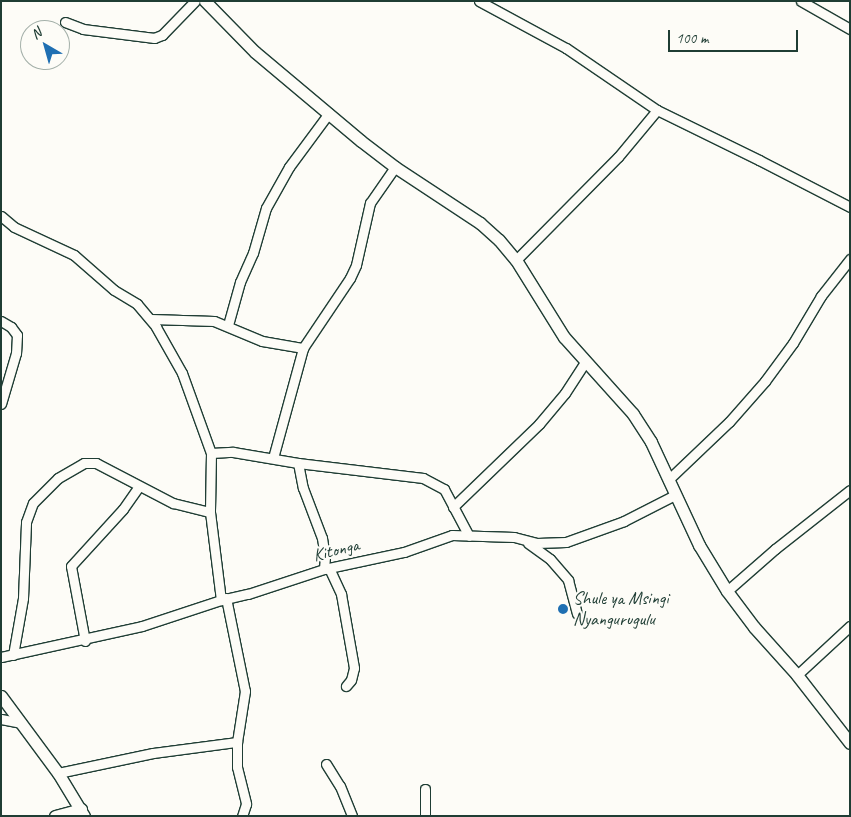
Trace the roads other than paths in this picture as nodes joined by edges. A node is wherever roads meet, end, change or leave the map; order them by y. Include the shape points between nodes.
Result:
1 (194, 1) edge
2 (205, 1) edge
3 (479, 1) edge
4 (801, 1) edge
5 (70, 24) edge
6 (850, 29) edge
7 (657, 110) junction
8 (328, 113) junction
9 (395, 167) junction
10 (850, 207) edge
11 (1, 216) edge
12 (850, 259) edge
13 (516, 260) junction
14 (151, 319) junction
15 (1, 321) edge
16 (228, 325) junction
17 (303, 348) junction
18 (585, 362) junction
19 (1, 404) edge
20 (211, 453) junction
21 (273, 458) junction
22 (298, 463) junction
23 (668, 480) junction
24 (139, 486) junction
25 (850, 490) edge
26 (675, 495) junction
27 (453, 506) junction
28 (210, 512) junction
29 (469, 536) junction
30 (524, 541) junction
31 (327, 568) junction
32 (727, 591) junction
33 (224, 599) junction
34 (577, 614) dead end
35 (850, 626) edge
36 (85, 640) junction
37 (13, 655) junction
38 (1, 657) edge
39 (797, 675) junction
40 (346, 686) dead end
41 (1, 696) edge
42 (1, 719) edge
43 (22, 724) junction
44 (237, 742) junction
45 (850, 743) edge
46 (326, 764) dead end
47 (58, 773) junction
48 (425, 789) dead end
49 (83, 813) edge
50 (55, 816) edge
51 (242, 816) edge
52 (352, 816) edge
53 (425, 816) edge

1 - 5 street via 162,35 154,38
2 - 8 street via 256,52
3 - 7 street via 566,48
4 - 6 street
7 - 10 street
7 - 13 street via 618,157
8 - 9 street
8 - 16 street via 289,167 266,208
9 - 13 street via 480,223
9 - 17 street via 370,203 350,278
11 - 14 street via 14,227 74,256 114,290 137,304
12 - 23 street via 821,296 765,381 723,428
13 - 18 street via 554,321
14 - 16 street via 202,319
14 - 20 street via 182,372
15 - 19 street via 12,327 17,335 16,353
16 - 17 street via 262,341
17 - 21 street
18 - 23 street via 633,414 651,442
18 - 27 street via 539,424
20 - 21 street via 233,452
20 - 28 street
21 - 22 street
22 - 27 street via 423,478 444,489
22 - 31 street via 303,488 322,538
23 - 26 street
24 - 28 street via 172,503
24 - 36 street via 100,538 71,566
24 - 37 street via 100,465 84,463 58,478 33,503 26,522 23,592
25 - 32 street
26 - 30 street, Kitonga via 594,534 549,544
26 - 32 street via 699,545
27 - 29 street
28 - 33 street
29 - 30 street, Kitonga
29 - 31 street, Kitonga via 452,536 404,552
30 - 34 street via 561,570 570,586
31 - 33 street, Kitonga
31 - 40 street via 341,594 354,668
32 - 39 street
33 - 36 street, Kitonga via 142,626
33 - 44 street via 245,691
35 - 39 street
36 - 37 street, Kitonga
37 - 38 street, Kitonga
39 - 45 street
41 - 43 street
42 - 43 street
43 - 47 street
44 - 47 street via 153,753
44 - 51 street via 238,774 246,804
46 - 52 street via 340,786
47 - 49 street
48 - 53 street
49 - 50 street

